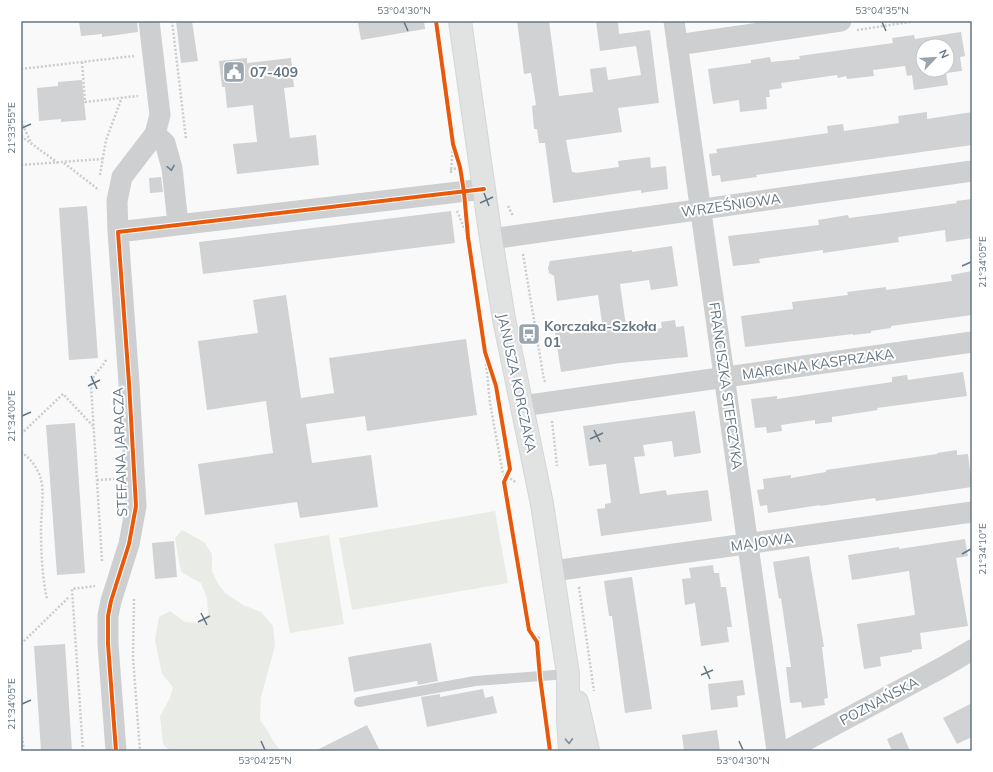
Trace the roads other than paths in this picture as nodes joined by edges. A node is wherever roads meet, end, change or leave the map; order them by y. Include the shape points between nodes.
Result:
1 (150, 21) edge
2 (460, 21) edge
3 (674, 21) edge
4 (840, 21) edge
5 (677, 44) junction
6 (155, 134) junction
7 (972, 171) edge
8 (474, 190) junction
9 (701, 209) junction
10 (178, 224) junction
11 (118, 232) junction
12 (491, 239) junction
13 (972, 342) edge
14 (724, 377) junction
15 (522, 406) junction
16 (972, 512) edge
17 (748, 544) junction
18 (553, 571) junction
19 (972, 650) edge
20 (568, 674) junction
21 (359, 702) dead end
22 (116, 751) edge
23 (570, 751) edge
24 (588, 751) edge
25 (777, 751) edge
26 (786, 751) edge

1 - 6 street via 160,115
2 - 8 street, JANUSZA KORCZAKA
3 - 5 street, FRANCISZKA STEFCZYKA
4 - 5 street
5 - 9 street, FRANCISZKA STEFCZYKA
6 -> 10 street via 165,143 172,168
6 - 11 street, STEFANA JARACZA via 122,177 117,201
7 - 9 street, WRZEŚNIOWA
8 - 10 street
8 - 12 street, JANUSZA KORCZAKA
9 - 12 street, WRZEŚNIOWA
9 - 14 street, FRANCISZKA STEFCZYKA
10 - 11 street
11 - 22 street, STEFANA JARACZA via 136,506 129,544 108,616
12 - 15 street, JANUSZA KORCZAKA
13 - 14 street, MARCINA KASPRZAKA
14 - 15 street, MARCINA KASPRZAKA
14 - 17 street, FRANCISZKA STEFCZYKA
15 - 18 street, JANUSZA KORCZAKA
16 - 17 street, MAJOWA
17 - 18 street, MAJOWA
17 - 25 street, FRANCISZKA STEFCZYKA
18 - 20 street, JANUSZA KORCZAKA
19 - 26 street, POZNAŃSKA
20 - 21 lane via 475,681
20 -> 23 street, JANUSZA KORCZAKA
20 - 24 street, JANUSZA KORCZAKA

